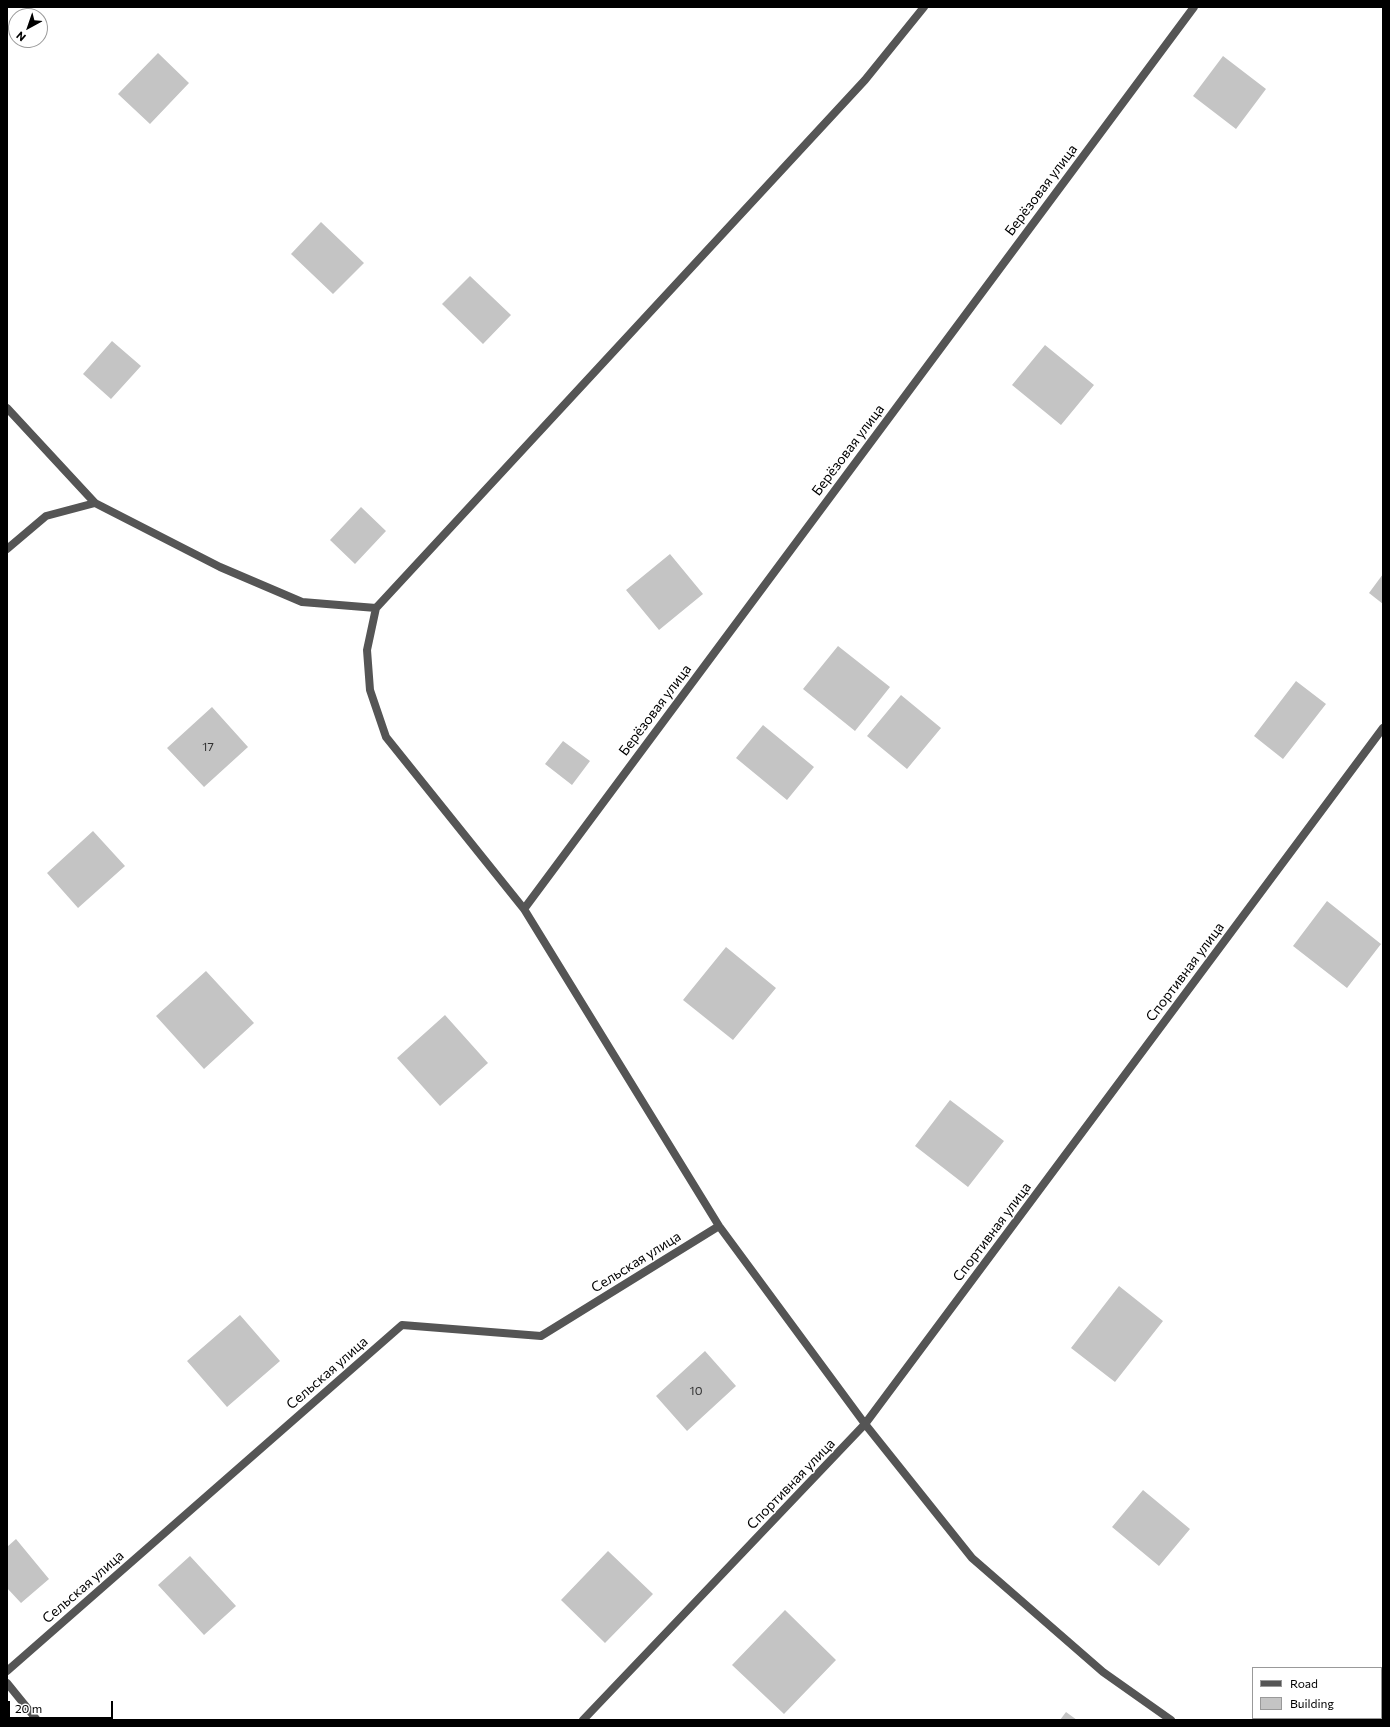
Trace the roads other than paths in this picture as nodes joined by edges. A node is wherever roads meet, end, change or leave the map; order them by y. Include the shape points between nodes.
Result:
1 (924, 7) edge
2 (1194, 7) edge
3 (7, 408) edge
4 (94, 503) junction
5 (7, 549) edge
6 (376, 608) junction
7 (1383, 728) edge
8 (524, 909) junction
9 (719, 1226) junction
10 (865, 1424) junction
11 (7, 1671) edge
12 (7, 1683) edge
13 (37, 1720) edge
14 (583, 1720) edge
15 (1171, 1720) edge

1 - 6 street via 866,80
2 - 8 street, Берёзовая улица
3 - 4 street
4 - 5 street via 46,516
4 - 6 street via 220,567 302,602
6 - 8 street via 368,650 370,690 386,737
7 - 10 street, Спортивная улица
8 - 9 street
9 - 10 street
9 - 11 street, Сельская улица via 542,1336 402,1325
10 - 14 street, Спортивная улица
10 - 15 street via 972,1558 1103,1672
12 - 13 street

